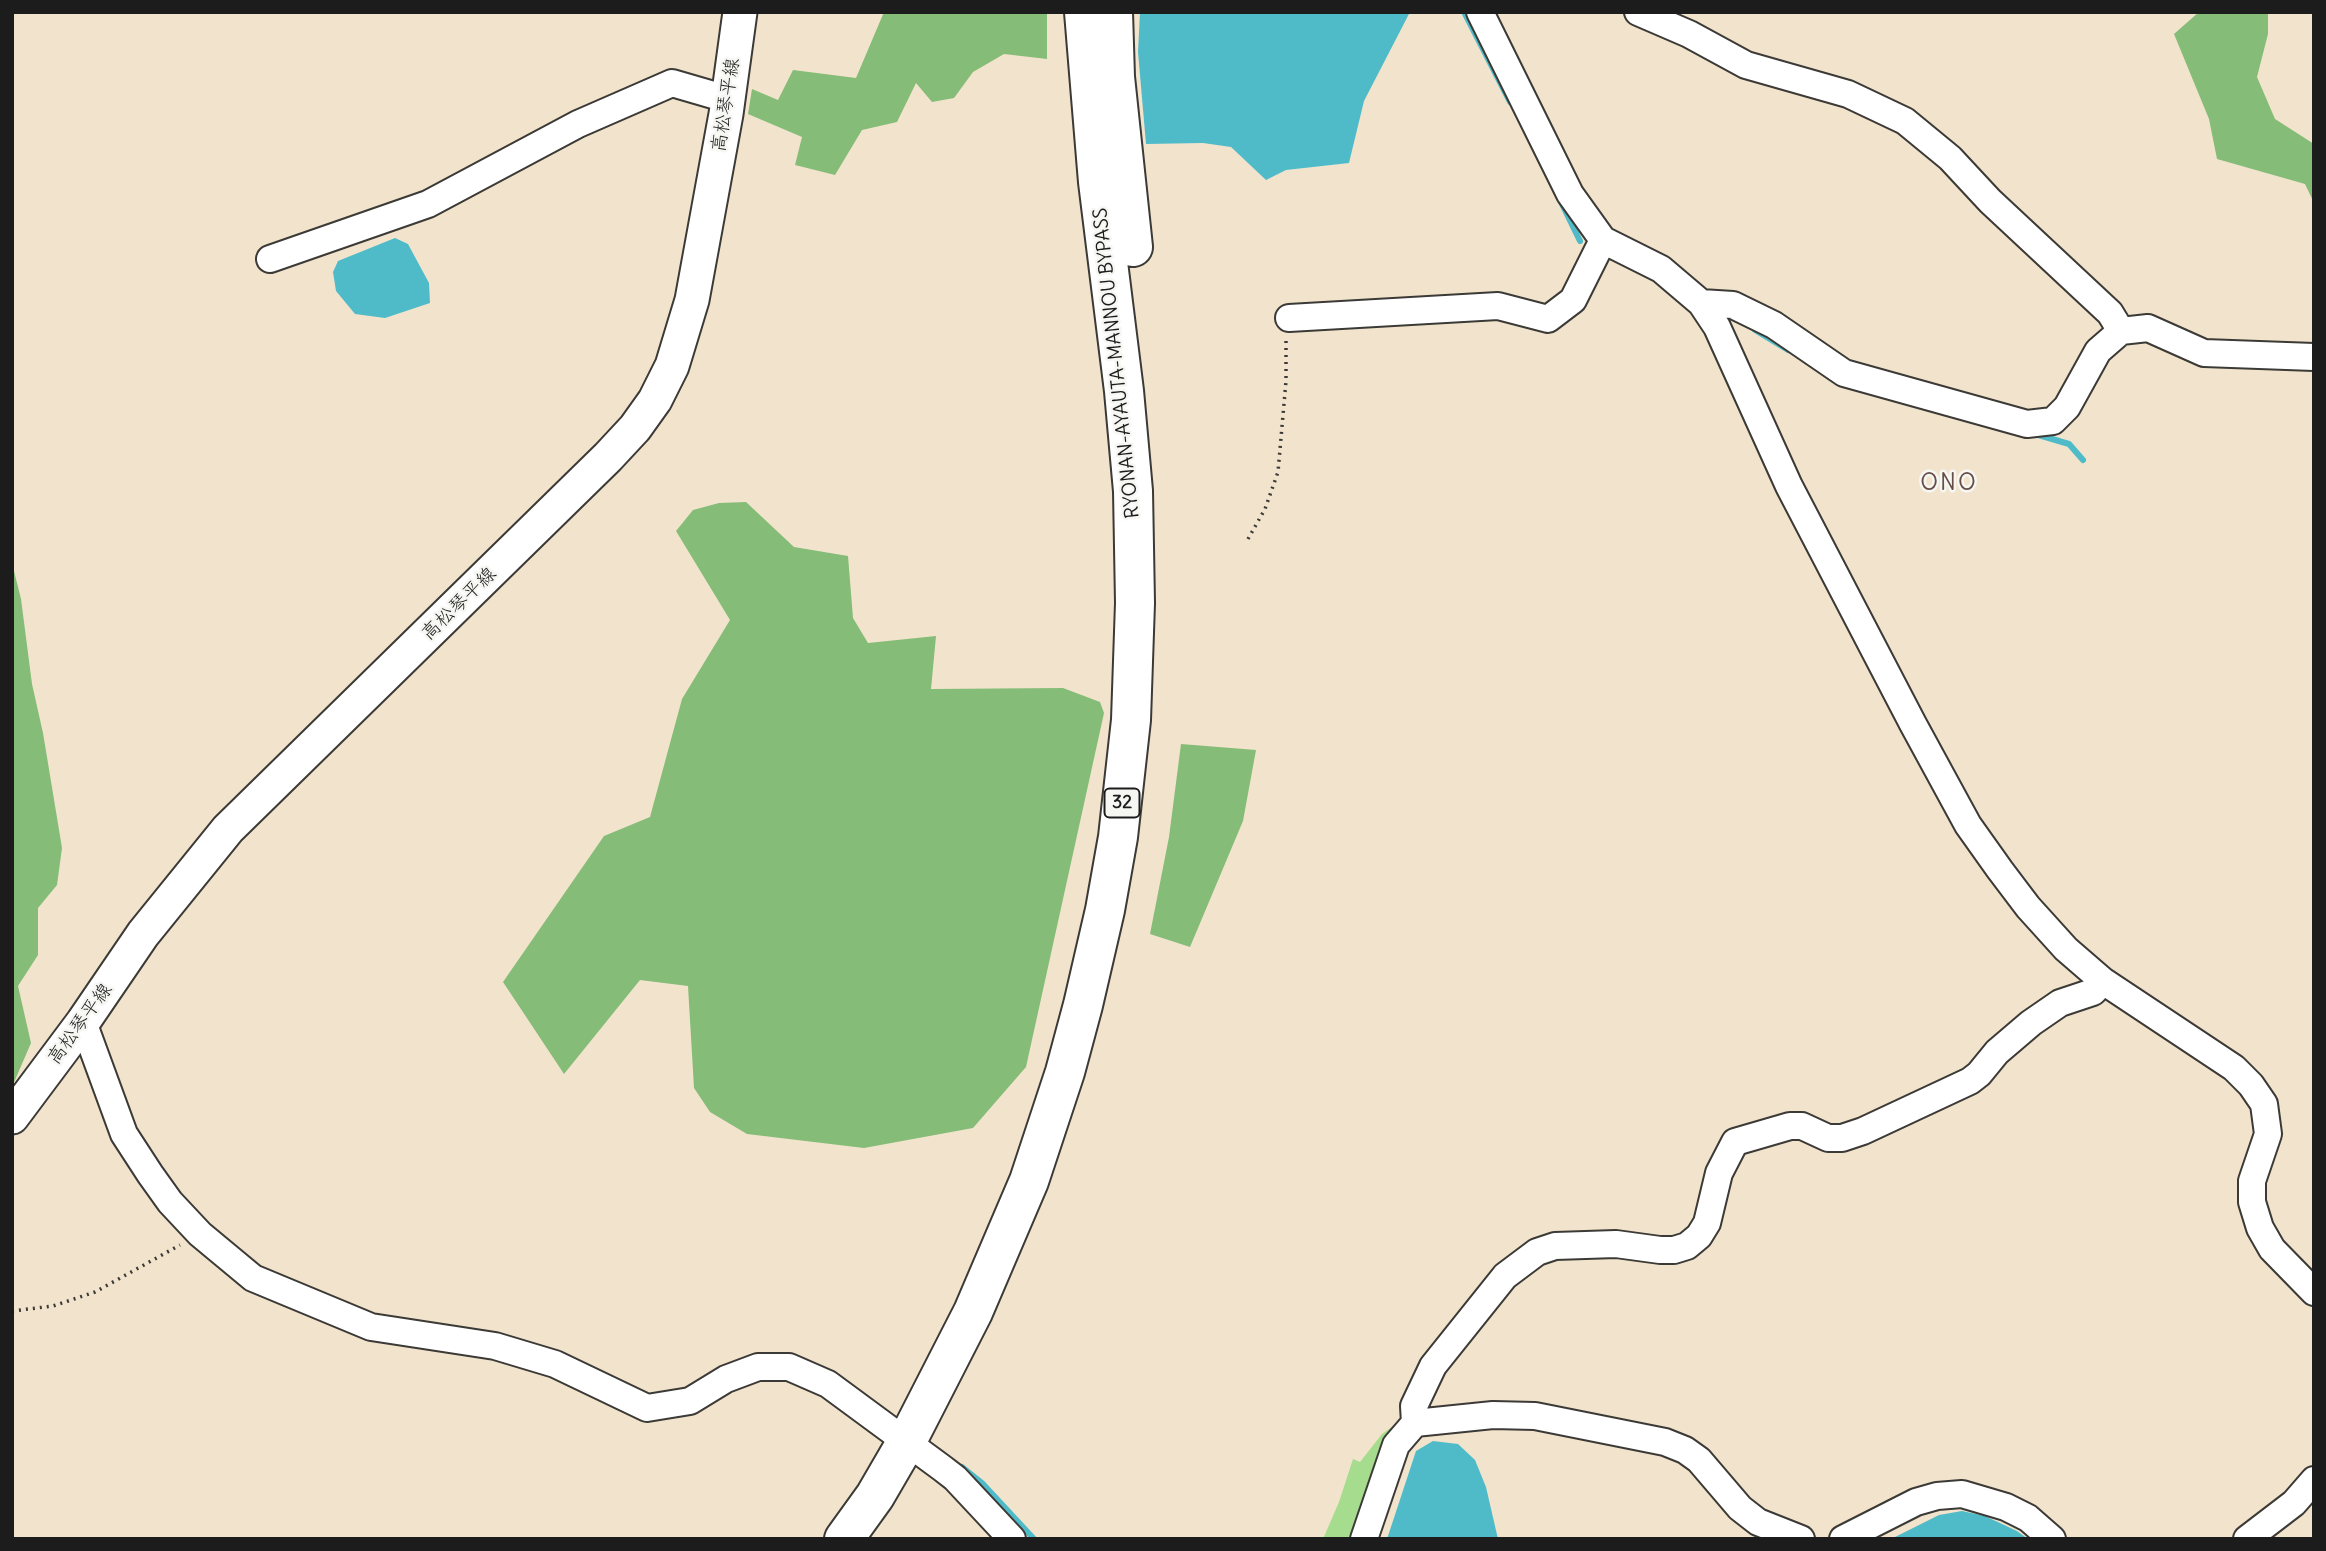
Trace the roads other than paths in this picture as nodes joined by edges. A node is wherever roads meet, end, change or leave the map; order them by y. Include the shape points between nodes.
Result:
1 (740, 12) edge
2 (1084, 12) edge
3 (1113, 12) edge
4 (1480, 12) edge
5 (1639, 12) edge
6 (727, 99) junction
7 (1603, 240) junction
8 (270, 259) dead end
9 (1701, 303) junction
10 (1289, 318) road end
11 (2121, 331) junction
12 (2314, 357) edge
13 (2103, 981) junction
14 (83, 1021) junction
15 (12, 1116) edge
16 (2314, 1292) edge
17 (1415, 1423) junction
18 (917, 1449) junction
19 (2314, 1480) edge
20 (844, 1539) edge
21 (874, 1539) edge
22 (1012, 1539) edge
23 (1364, 1539) edge
24 (1801, 1539) edge
25 (1843, 1539) edge
26 (2052, 1539) edge
27 (2247, 1539) edge

1 - 6 main road, 高松琴平線
2 - 18 highway, RYONAN-AYAUTA-MANNOU BYPASS / 32 via 1133,491 1135,603 1127,771 1105,910 1045,1133
3 - 18 highway, RYONAN-AYAUTA-MANNOU BYPASS / 32 via 1115,77 1158,494 1161,606 1151,779 1130,918 1070,1141 1031,1248 1002,1311
4 - 7 street via 1570,194
5 - 11 street via 1746,65 1848,94 1905,121 1950,158 2110,313
6 - 8 street via 672,83 578,124 428,204
6 - 14 main road, 高松琴平線 via 692,300 672,366 655,400 608,457 228,829 143,934
7 - 9 street via 1661,270
7 - 10 street via 1573,300 1548,319 1498,306
9 - 11 street via 1733,305 1773,325 1844,373 2026,424 2053,421 2067,407 2098,351
9 - 13 street via 1717,327 1789,486 1968,825 2028,907
11 - 12 street via 2148,328 2204,353
13 - 16 street via 2251,1084 2263,1104 2268,1134 2252,1181 2252,1202 2272,1249
13 - 17 street via 2093,992 2060,1003 2031,1023 1970,1081 1863,1131 1828,1138 1802,1126 1790,1126 1735,1142 1719,1172 1707,1223 1687,1246 1660,1251 1616,1244 1555,1246 1537,1252 1505,1276 1433,1366 1414,1406
14 - 15 main road, 高松琴平線
14 - 18 street via 124,1134 170,1202 253,1278 371,1327 495,1346 555,1364 647,1408 691,1401 726,1379 758,1367 789,1367 828,1384
17 - 23 street via 1396,1445
17 - 24 street via 1535,1416 1665,1443 1699,1460 1758,1522
18 - 20 highway, RYONAN-AYAUTA-MANNOU BYPASS / 32
18 - 21 highway, RYONAN-AYAUTA-MANNOU BYPASS / 32
18 - 22 street via 955,1478
19 - 27 street via 2294,1503
25 - 26 street via 1916,1502 1962,1494 2028,1518

